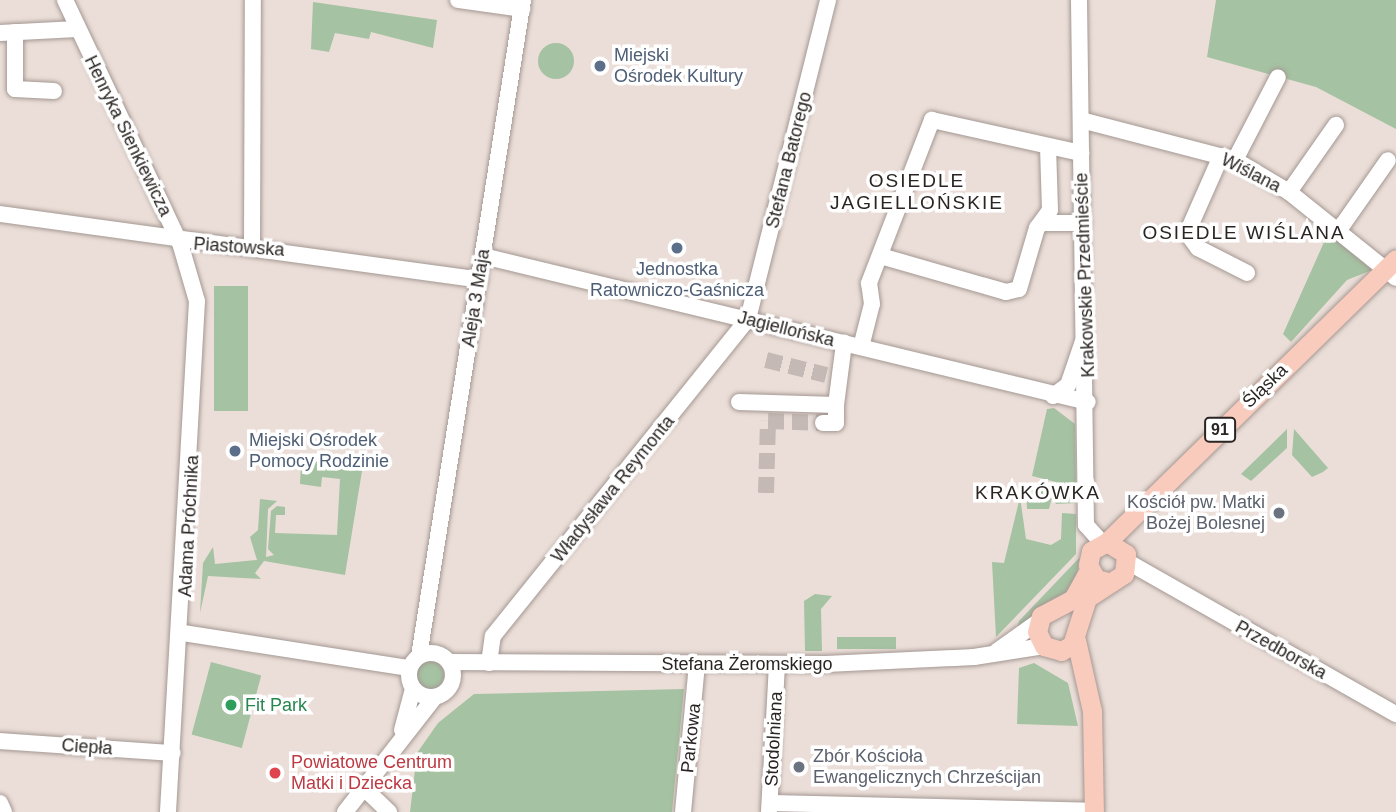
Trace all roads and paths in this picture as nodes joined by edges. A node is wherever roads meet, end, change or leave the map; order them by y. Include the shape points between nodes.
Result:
1 (65, 0) edge
2 (75, 0) edge
3 (253, 0) edge
4 (458, 0) edge
5 (828, 0) edge
6 (1079, 0) edge
7 (522, 5) edge
8 (77, 29) junction
9 (8, 33) edge
10 (1278, 77) dead end
11 (54, 90) dead end
12 (916, 114) dead end
13 (933, 120) junction
14 (1081, 120) junction
15 (1336, 125) dead end
16 (1048, 147) junction
17 (1081, 153) junction
18 (1228, 158) junction
19 (1388, 160) dead end
20 (1289, 192) junction
21 (0, 214) edge
22 (1042, 223) junction
23 (1083, 223) junction
24 (1339, 230) junction
25 (180, 243) junction
26 (252, 245) junction
27 (483, 256) junction
28 (884, 257) junction
29 (1394, 270) edge
30 (1247, 273) dead end
31 (479, 280) junction
32 (748, 319) junction
33 (1085, 336) junction
34 (844, 343) junction
35 (862, 347) junction
36 (1054, 396) junction
37 (739, 402) dead end
38 (1088, 402) junction
39 (836, 405) junction
40 (823, 423) dead end
41 (1145, 502) junction
42 (1104, 542) junction
43 (1120, 569) junction
44 (1089, 570) junction
45 (431, 596) junction
46 (1058, 608) junction
47 (1038, 622) junction
48 (1077, 632) junction
49 (183, 633) junction
50 (1049, 648) junction
51 (987, 656) junction
52 (445, 659) junction
53 (414, 662) junction
54 (489, 663) junction
55 (697, 664) junction
56 (506, 665) junction
57 (778, 665) junction
58 (452, 683) junction
59 (413, 689) junction
60 (435, 697) junction
61 (1089, 697) junction
62 (1396, 714) edge
63 (0, 741) edge
64 (397, 746) junction
65 (173, 753) junction
66 (364, 788) junction
67 (0, 803) edge
68 (770, 807) edge
69 (4, 812) edge
70 (168, 812) edge
71 (345, 812) edge
72 (389, 812) edge
73 (683, 812) edge
74 (1094, 812) edge

1 - 8 street, Henryka Sienkiewicza
2 - 8 street, Henryka Sienkiewicza
3 - 26 street
4 - 7 street
5 - 32 street, Stefana Batorego
6 - 14 street, Krakowskie Przedmieście
7 - 27 street, Aleja 3 Maja
8 - 9 street
8 - 25 street, Henryka Sienkiewicza
9 - 11 street via 15,89
10 - 18 street
12 - 13 street
13 - 16 street
13 - 28 street
14 - 17 street, Krakowskie Przedmieście
14 - 18 street, Wiślana
15 - 20 street
16 - 17 street
16 - 22 street via 1051,206
17 - 23 street, Krakowskie Przedmieście
18 - 20 street, Wiślana
18 - 30 street via 1187,233 1198,248
19 - 24 street
20 - 24 street, Wiślana
21 - 25 street, Piastowska
22 - 23 street
22 - 28 street via 1024,282 1013,292
23 - 33 street, Krakowskie Przedmieście
24 - 29 street, Wiślana
25 - 26 street, Piastowska
25 - 49 street, Adama Próchnika via 198,307
26 - 31 street, Piastowska
27 - 31 street, Aleja 3 Maja
27 - 32 street, Jagiellońska
28 - 35 street via 868,287 872,304
29 - 41 main road, Śląska / 91
31 - 45 street, Aleja 3 Maja
32 - 34 street, Jagiellońska
32 - 54 street, Władysława Reymonta via 493,636
33 - 36 street via 1068,385
33 - 38 street, Krakowskie Przedmieście
34 - 35 street, Jagiellońska
34 - 39 street via 832,376
35 - 36 street, Jagiellońska
36 - 38 street, Jagiellońska
37 - 39 street
38 - 42 street, Krakowskie Przedmieście via 1086,525
39 - 40 street via 836,423
41 - 42 main road, Śląska / 91
41 - 43 main road, Śląska / 91
42 - 43 main road
42 - 44 main road, 91 via 1089,555
43 - 44 main road
43 - 48 main road, 91 via 1087,598
43 - 62 street, Przedborska via 1165,588
44 - 46 main road, 91 via 1078,594
45 - 52 street, Aleja 3 Maja
45 - 53 street, Aleja 3 Maja
46 - 47 main road, 91
46 - 48 main road
47 - 50 main road
47 - 51 street
48 - 50 main road
48 - 61 main road
49 - 53 street
49 - 65 street, Adama Próchnika
50 - 51 street, Stefana Żeromskiego
50 - 61 main road
51 - 57 street, Stefana Żeromskiego
52 - 53 street, Stefana Żeromskiego
52 - 54 street, Stefana Żeromskiego
52 - 58 street, Aleja 3 Maja
53 - 59 street
54 - 56 street, Stefana Żeromskiego
55 - 56 street, Stefana Żeromskiego
55 - 57 street, Stefana Żeromskiego
55 - 73 street, Parkowa
56 - 58 street, Stefana Żeromskiego
57 - 68 street, Stodolniana
58 - 60 street
59 - 60 street
59 - 64 street
60 - 64 street
61 - 74 main road
63 - 65 street, Ciepła
64 - 66 street
65 - 70 street, Adama Próchnika
66 - 71 street
66 - 72 street
67 - 69 street
68 - 74 street

